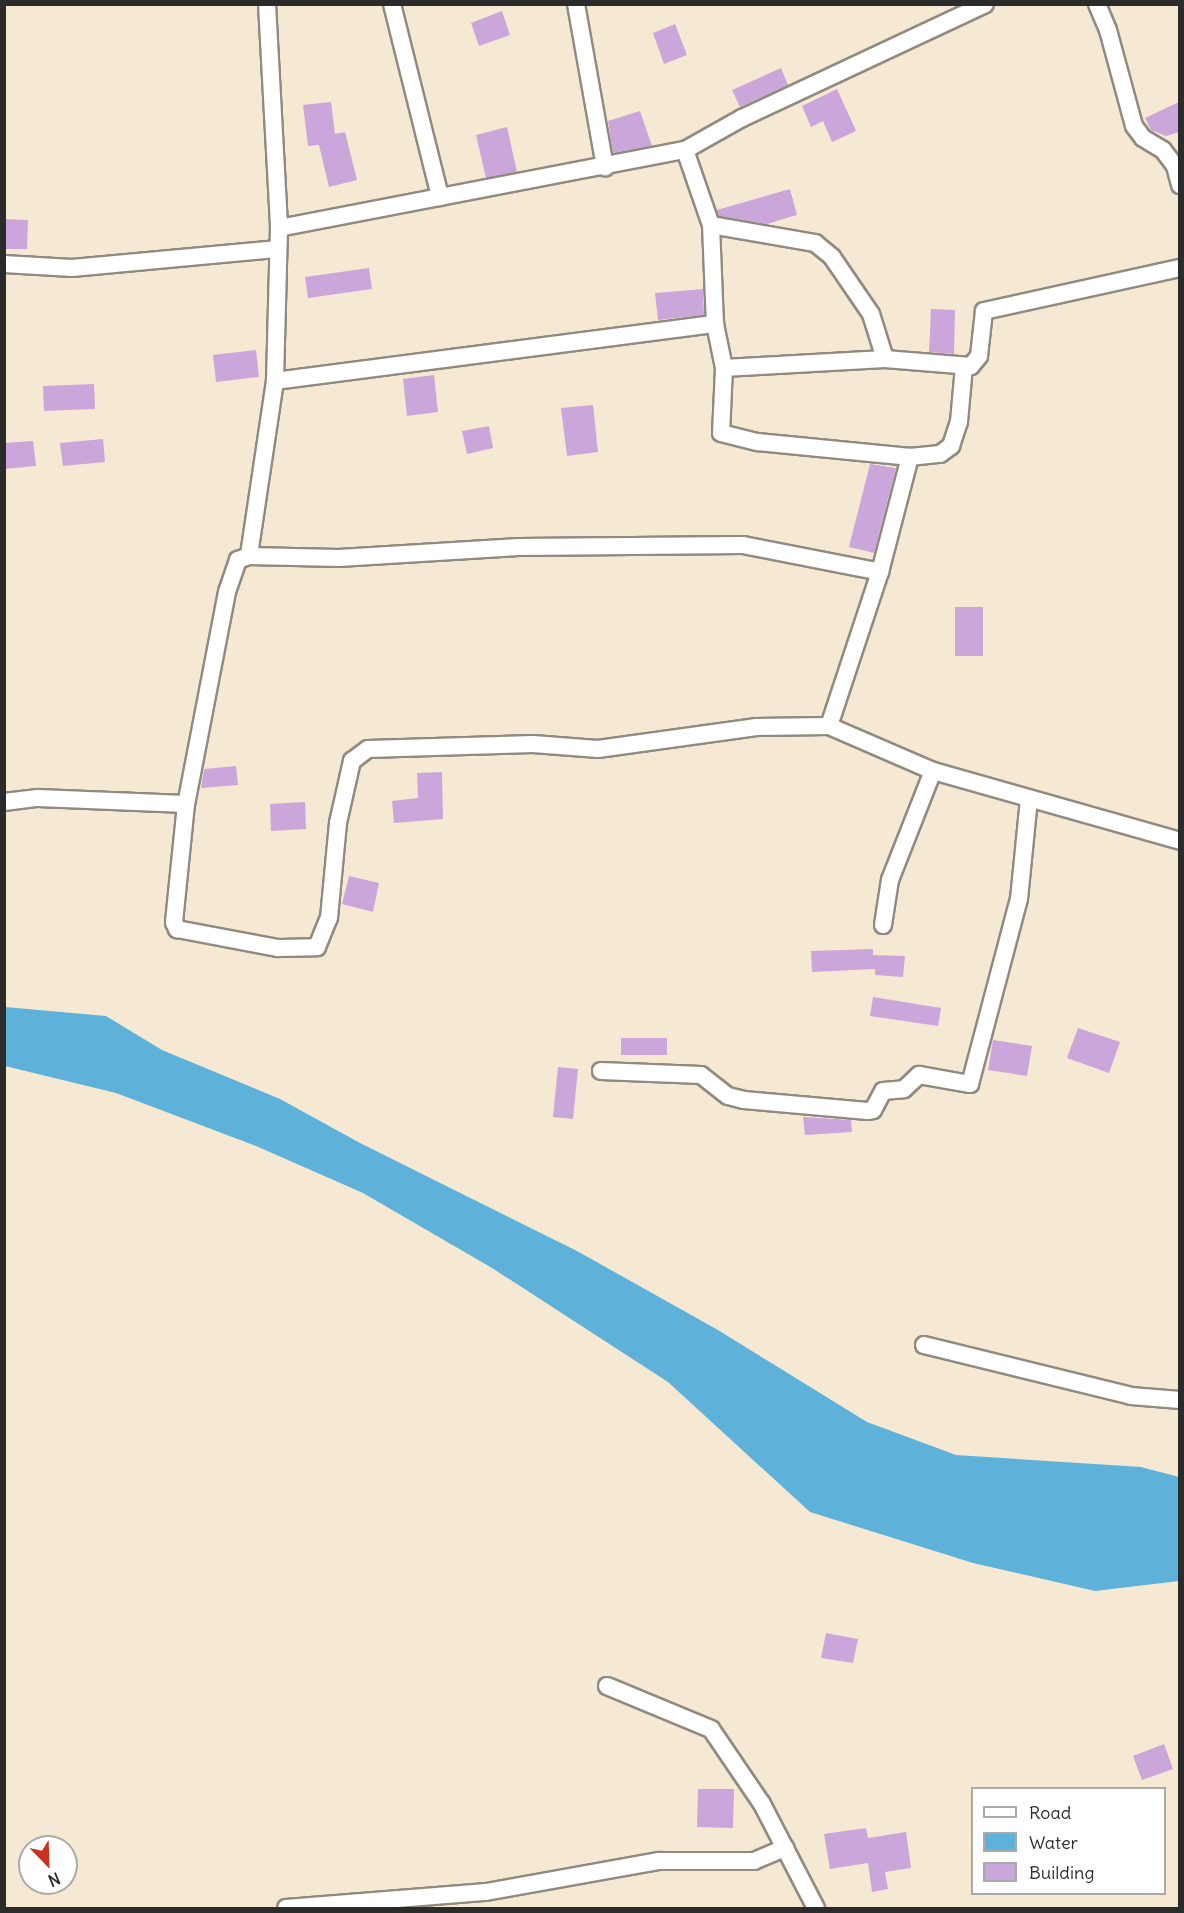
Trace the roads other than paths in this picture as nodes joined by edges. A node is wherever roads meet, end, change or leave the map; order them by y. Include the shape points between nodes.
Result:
1 (267, 4) edge
2 (392, 4) edge
3 (576, 4) edge
4 (985, 4) edge
5 (1097, 4) edge
6 (685, 150) junction
7 (604, 167) junction
8 (1179, 185) edge
9 (440, 197) junction
10 (711, 225) junction
11 (279, 228) junction
12 (278, 249) junction
13 (4, 264) edge
14 (1179, 268) edge
15 (715, 324) junction
16 (885, 359) junction
17 (964, 366) junction
18 (724, 368) junction
19 (274, 381) junction
20 (910, 457) junction
21 (249, 556) junction
22 (880, 572) junction
23 (829, 726) junction
24 (933, 771) junction
25 (1029, 798) junction
26 (4, 802) edge
27 (186, 804) junction
28 (1179, 841) edge
29 (883, 925) dead end
30 (601, 1071) dead end
31 (924, 1345) dead end
32 (1179, 1400) edge
33 (607, 1686) dead end
34 (785, 1848) junction
35 (286, 1908) edge
36 (816, 1908) edge

1 - 11 street
2 - 9 street
3 - 7 street
4 - 6 street via 742,118
5 - 8 street via 1134,126 1143,138 1163,150 1175,166
6 - 7 street
6 - 10 street
7 - 9 street
9 - 11 street
10 - 15 street
10 - 16 street via 814,243 832,257 871,314
11 - 12 street
12 - 13 street via 72,268
12 - 19 street
14 - 17 street via 984,311 979,356 976,362
15 - 18 street
15 - 19 street
16 - 17 street
16 - 18 street
17 - 20 street via 959,422 951,446 940,454
18 - 20 street via 721,433 758,442
19 - 21 street
20 - 22 street
21 - 22 street via 339,558 519,547 743,545
21 - 27 street via 238,560 227,592
22 - 23 street
23 - 24 street
23 - 27 street via 756,727 598,749 533,744 388,746 361,751 352,761 338,823 326,932 313,949 278,948 177,929 174,922
24 - 25 street
24 - 29 street via 890,880
25 - 28 street
25 - 30 street via 1017,909 970,1084 919,1075 904,1089 883,1090 873,1110 868,1111 744,1100 728,1096 701,1075
26 - 27 street via 38,798
31 - 32 street via 1131,1396
33 - 34 street via 711,1729 762,1804
34 - 35 street via 754,1861 659,1862 486,1892
34 - 36 street

